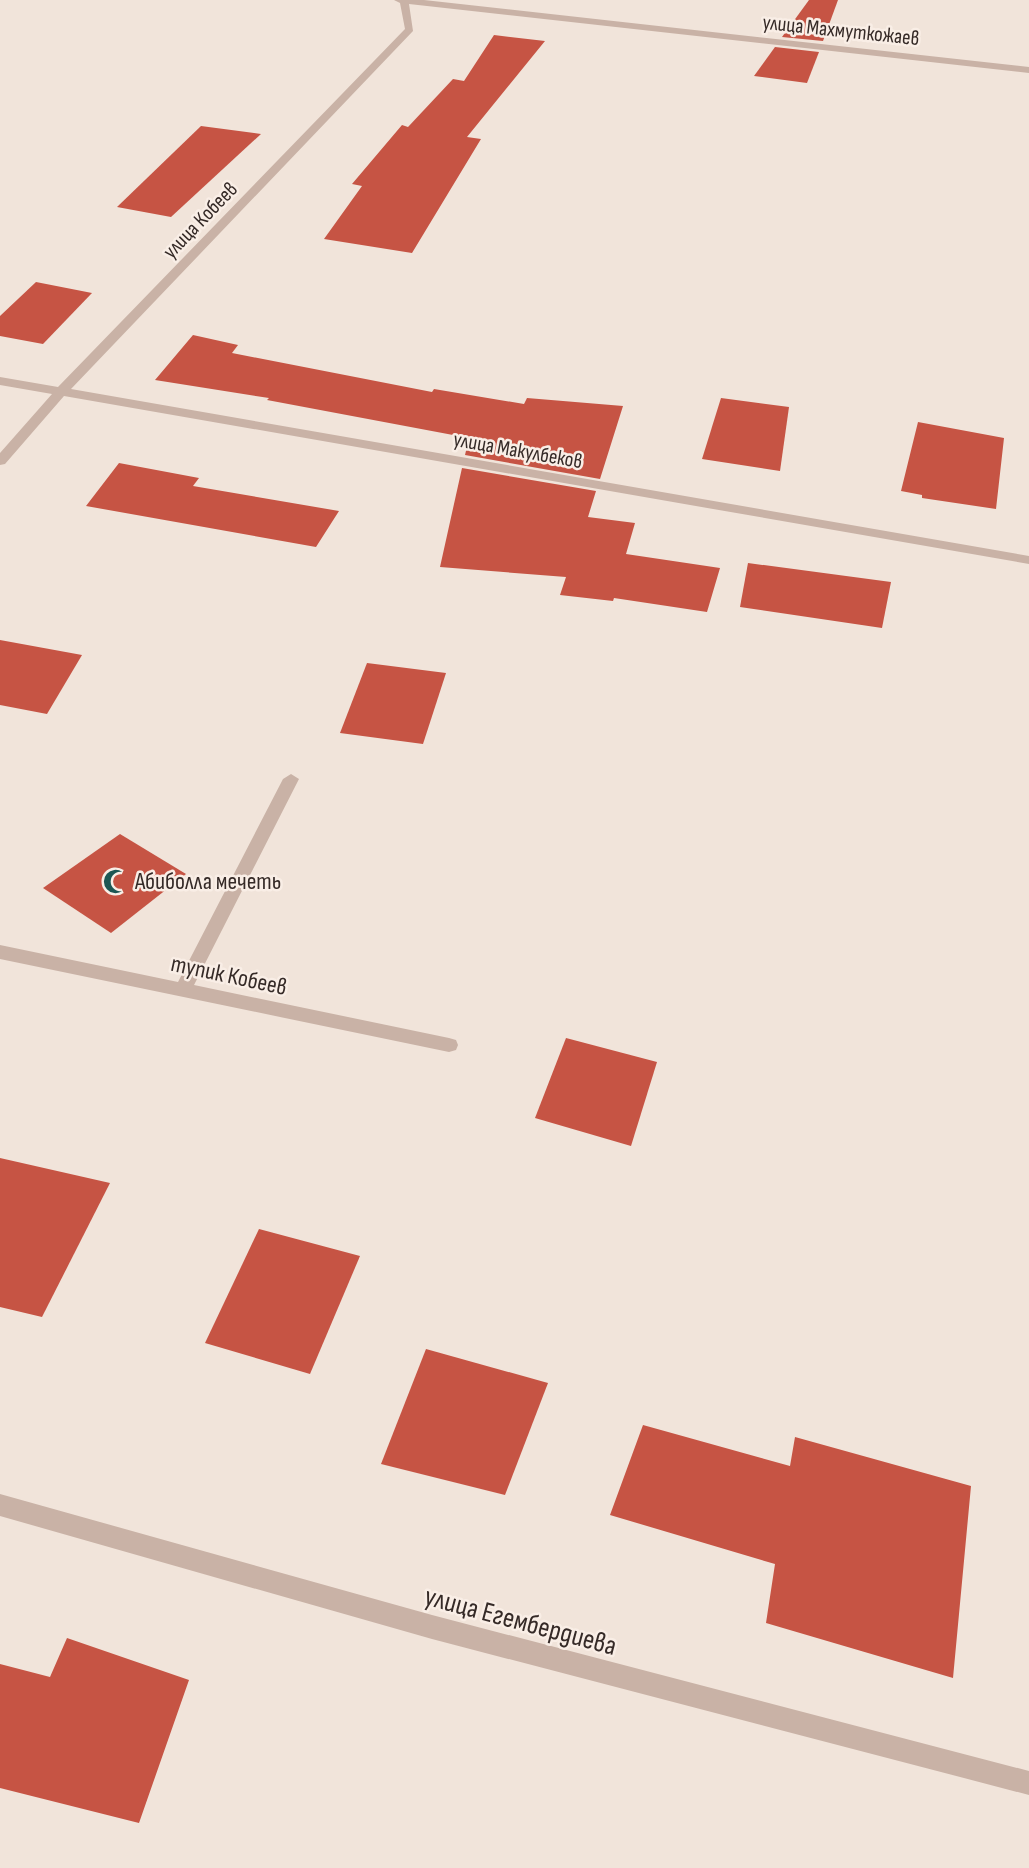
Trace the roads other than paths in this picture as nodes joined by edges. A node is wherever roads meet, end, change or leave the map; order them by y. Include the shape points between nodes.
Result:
1 (403, 0) edge
2 (1029, 71) edge
3 (0, 382) edge
4 (61, 393) junction
5 (0, 461) edge
6 (1029, 560) edge
7 (291, 779) dead end
8 (0, 952) edge
9 (183, 991) junction
10 (449, 1045) dead end
11 (0, 1505) edge
12 (1029, 1783) edge

1 - 2 street, улица Махмуткожаев
1 - 4 street, улица Кобеев via 410,29
3 - 4 street, улица Макулбеков
4 - 5 street, улица Кобеев
4 - 6 street, улица Макулбеков
7 - 9 street
8 - 9 street, тупик Кобеев
9 - 10 street, тупик Кобеев
11 - 12 street, улица Егембердиева via 432,1628

